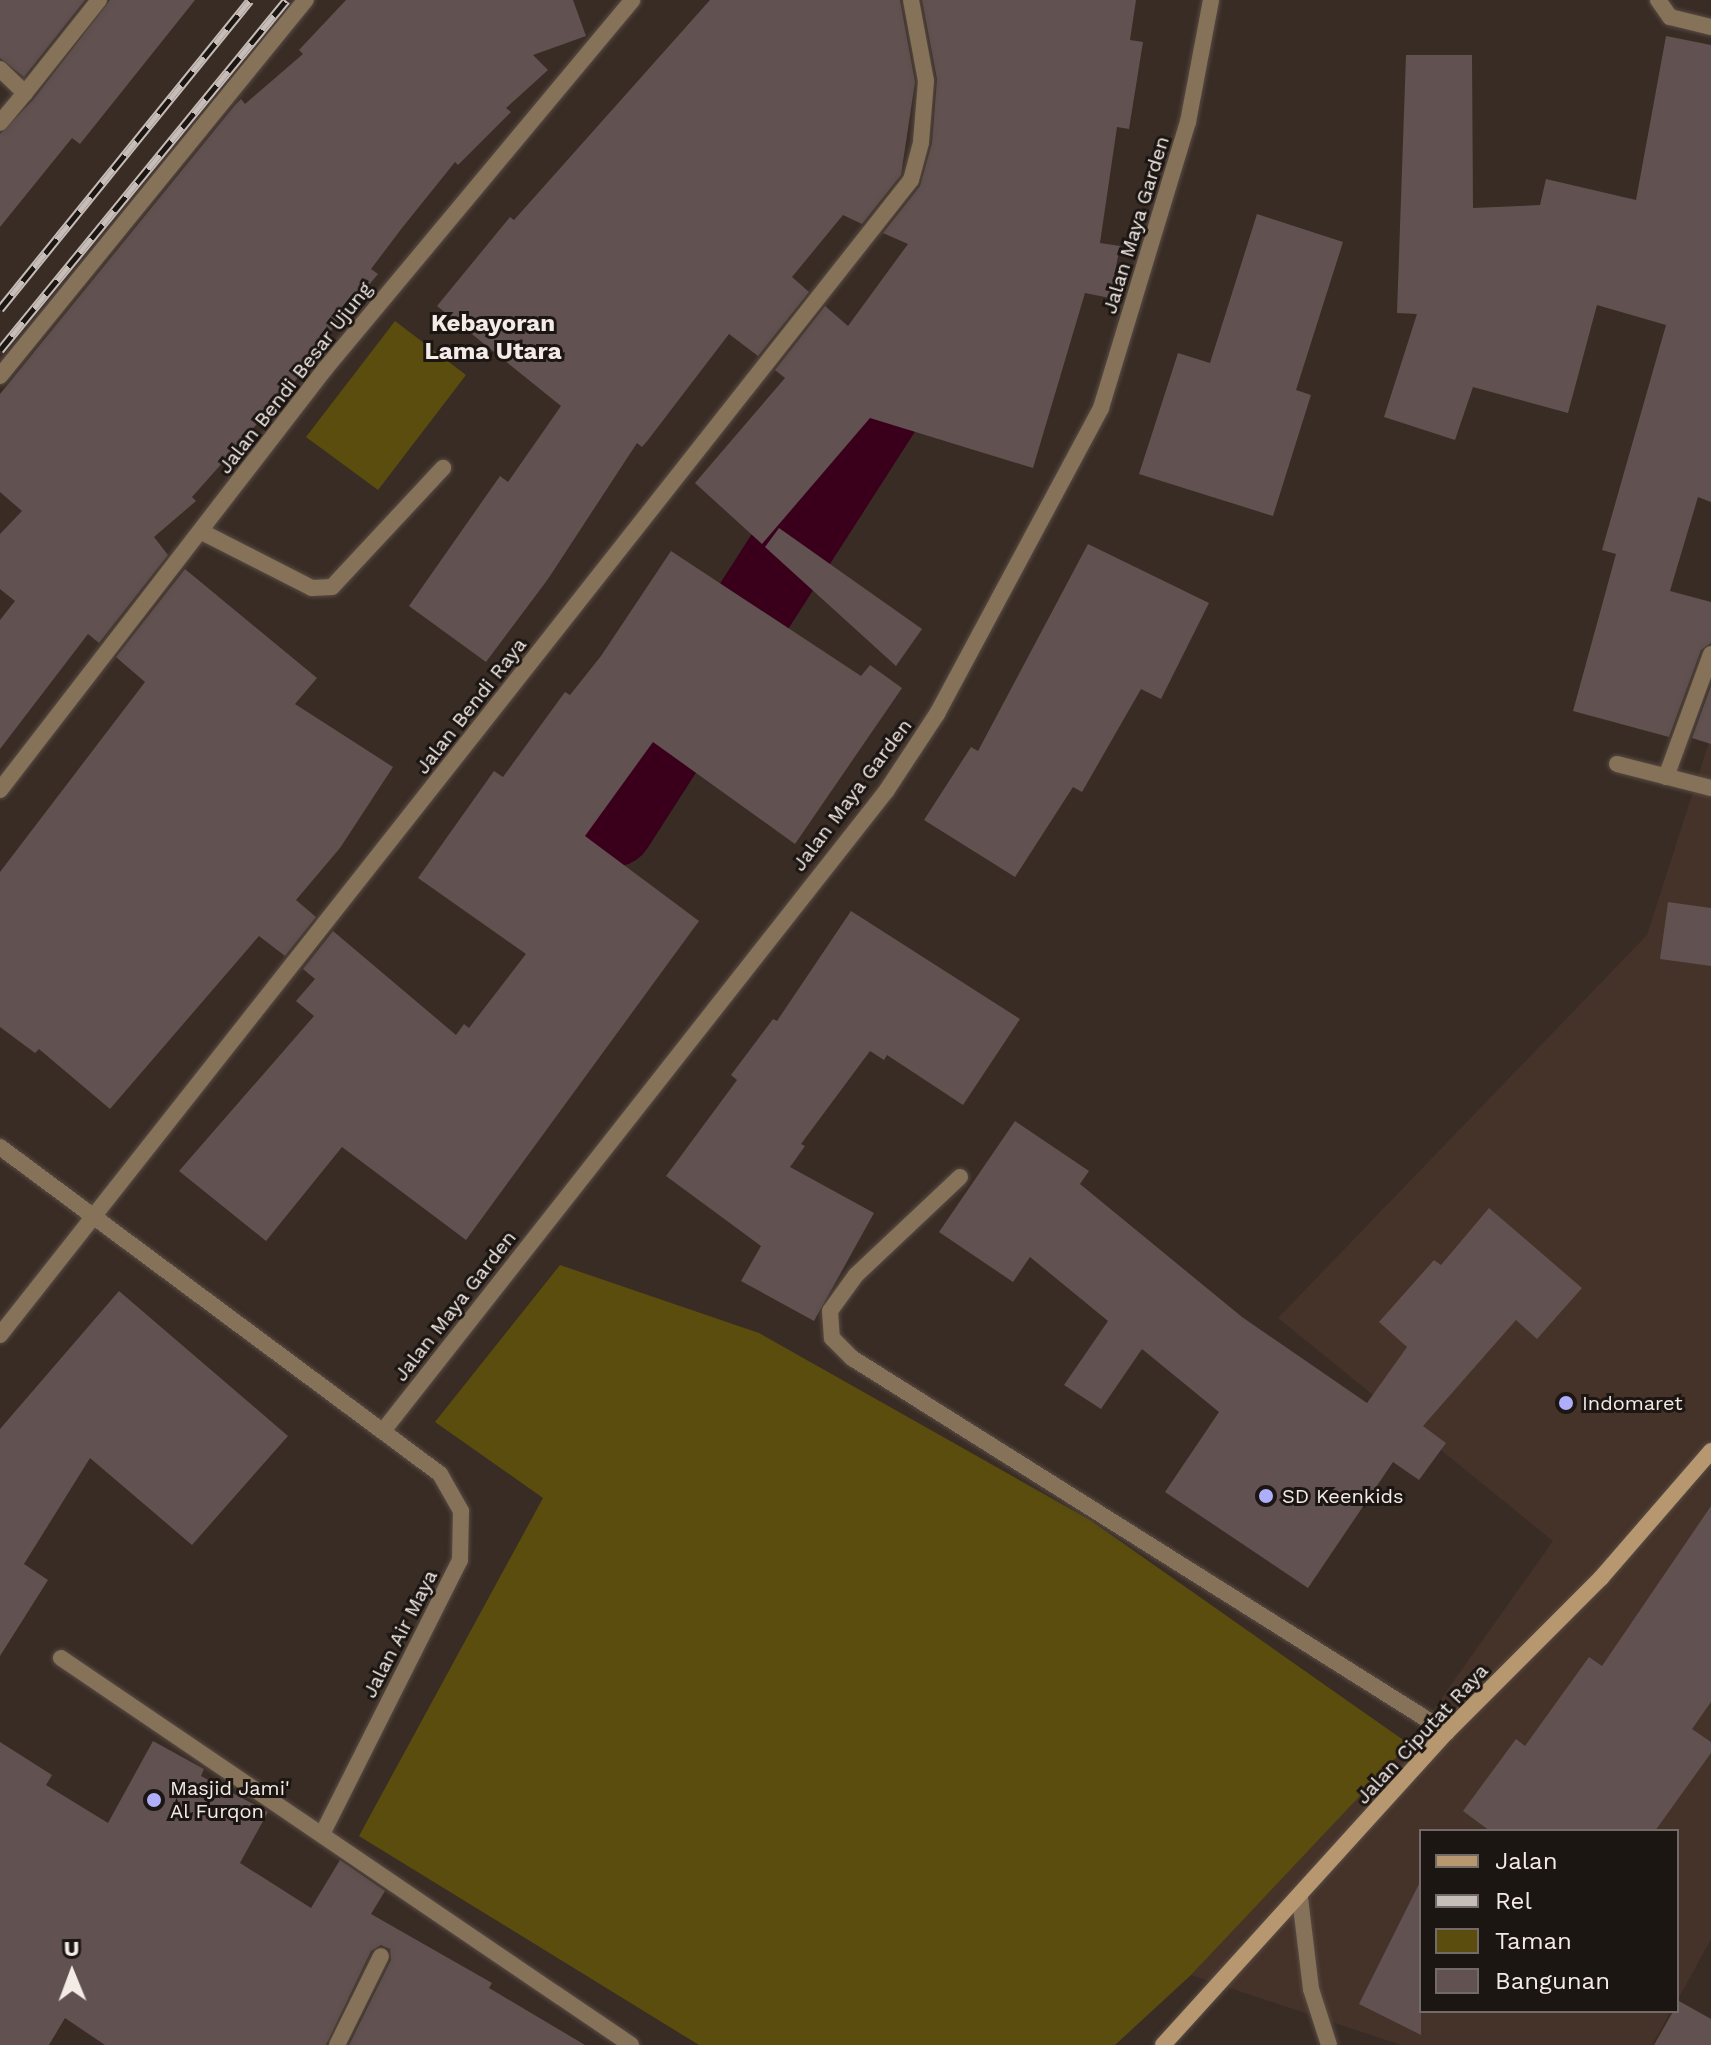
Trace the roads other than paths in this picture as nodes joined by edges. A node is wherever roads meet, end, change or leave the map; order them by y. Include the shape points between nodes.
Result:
1 (99, 0) edge
2 (306, 0) edge
3 (632, 0) edge
4 (911, 0) edge
5 (1211, 0) edge
6 (1658, 0) edge
7 (1711, 27) edge
8 (0, 69) edge
9 (25, 93) junction
10 (0, 123) edge
11 (0, 376) edge
12 (443, 468) dead end
13 (202, 532) junction
14 (1711, 654) edge
15 (1617, 764) dead end
16 (1666, 777) junction
17 (1711, 788) edge
18 (0, 790) edge
19 (0, 1147) edge
20 (960, 1177) dead end
21 (91, 1218) junction
22 (0, 1335) edge
23 (383, 1431) junction
24 (1711, 1451) edge
25 (61, 1658) dead end
26 (1447, 1732) junction
27 (322, 1834) junction
28 (1300, 1898) junction
29 (381, 1956) dead end
30 (337, 2045) edge
31 (631, 2045) edge
32 (1163, 2045) edge
33 (1329, 2045) edge

1 - 9 street
2 - 11 street
3 - 13 street, Jalan Bendi Besar Ujung via 325,369
4 - 21 street, Jalan Bendi Raya via 926,81 921,142 911,180
5 - 23 street, Jalan Maya Garden via 1188,122 1101,408 937,714 887,790
6 - 7 street via 1670,17
8 - 9 street
9 - 10 street
12 - 13 street via 332,587 312,588
13 - 18 street, Jalan Bendi Besar Ujung
14 - 16 street
15 - 16 street
16 - 17 street
19 - 21 street, Jalan Air Maya
20 - 26 street via 856,1275 830,1311 832,1338 852,1358
21 - 22 street, Jalan Bendi Raya
21 - 23 street, Jalan Air Maya
23 - 27 street, Jalan Air Maya via 440,1474 461,1511 460,1560
24 - 26 main road, Jalan Ciputat Raya via 1601,1578
25 - 27 street
26 - 28 main road, Jalan Ciputat Raya
27 - 31 street
28 - 32 main road, Jalan Ciputat Raya
28 - 33 street via 1311,1989
29 - 30 street

